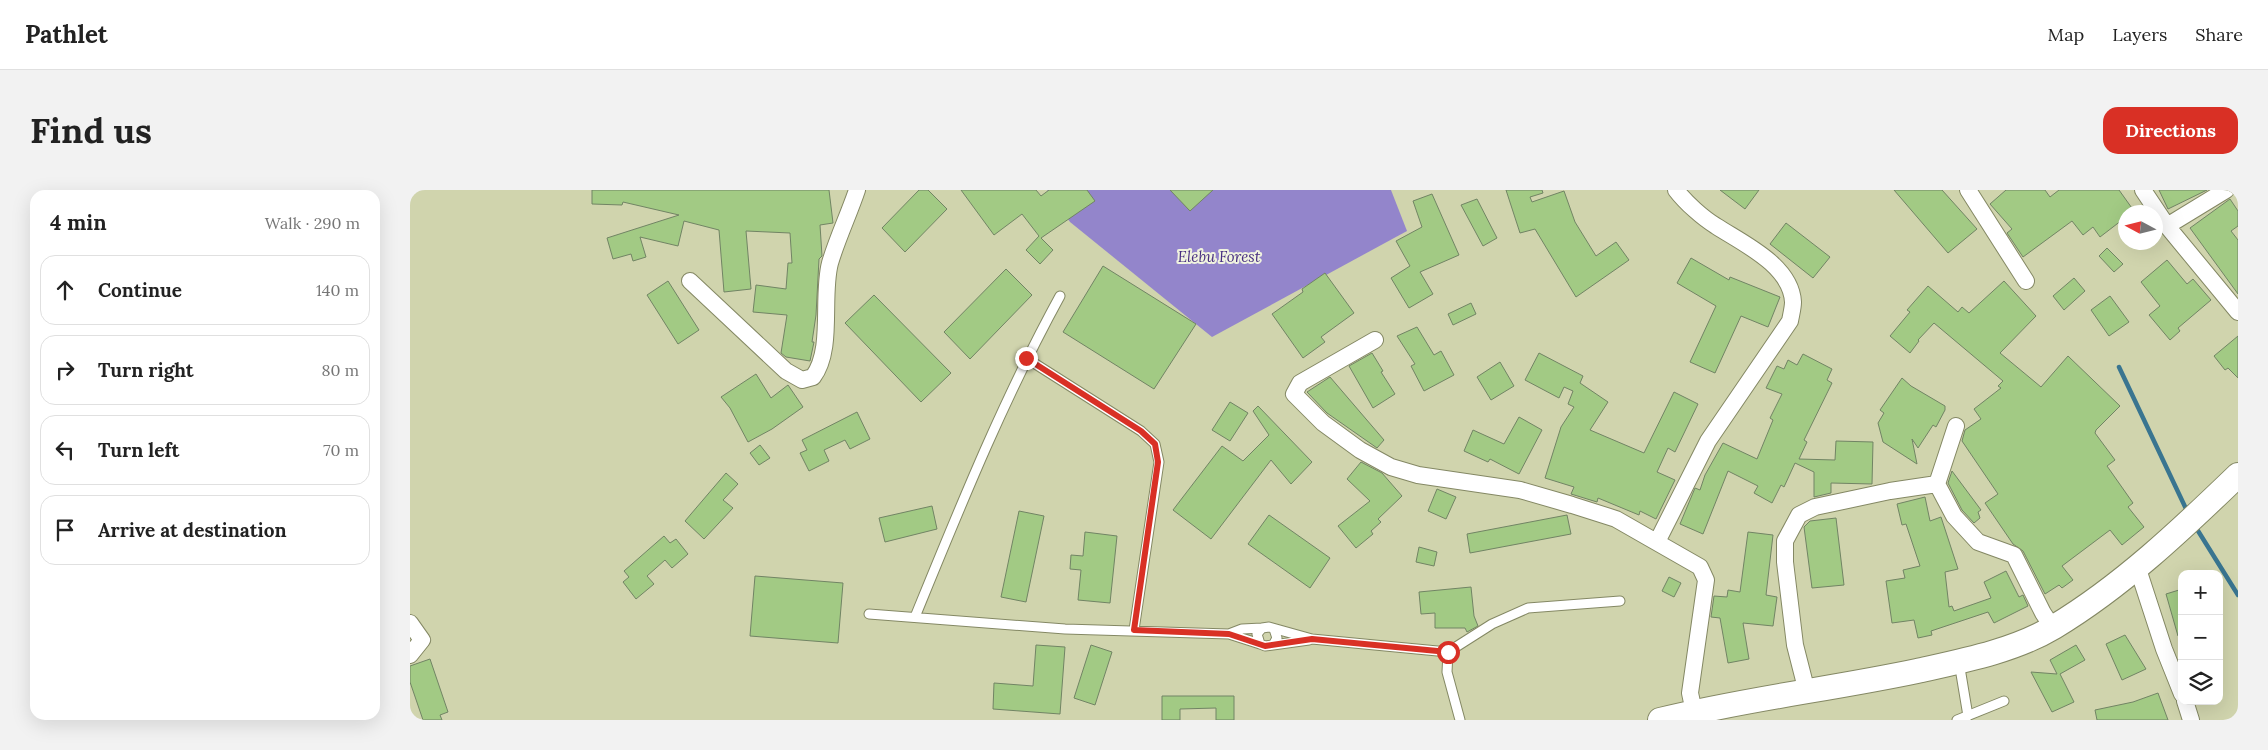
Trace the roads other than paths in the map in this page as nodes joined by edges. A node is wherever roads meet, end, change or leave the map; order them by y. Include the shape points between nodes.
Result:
1 (857, 190) edge
2 (1676, 190) edge
3 (1968, 190) edge
4 (2143, 190) edge
5 (2226, 190) edge
6 (2167, 226) junction
7 (690, 281) dead end
8 (2026, 281) dead end
9 (1060, 296) dead end
10 (2238, 312) edge
11 (1374, 340) dead end
12 (1026, 358) junction
13 (1956, 426) dead end
14 (2238, 476) edge
15 (1937, 484) junction
16 (1657, 542) junction
17 (2137, 566) junction
18 (1620, 601) dead end
19 (869, 614) dead end
20 (915, 618) junction
21 (410, 623) edge
22 (1262, 628) junction
23 (2053, 628) junction
24 (1274, 629) junction
25 (1134, 630) junction
26 (1229, 634) junction
27 (1312, 639) junction
28 (1260, 644) junction
29 (1273, 645) junction
30 (1448, 652) junction
31 (410, 655) edge
32 (1959, 662) junction
33 (2178, 684) edge
34 (1807, 692) junction
35 (2004, 701) dead end
36 (2186, 705) edge
37 (1709, 713) edge
38 (1968, 716) junction
39 (1460, 720) edge
40 (1660, 720) edge
41 (1957, 720) edge
42 (2191, 720) edge

1 - 7 street via 830,264 825,337 819,369 813,377 802,380 786,371
2 - 16 street via 1714,225 1754,248 1788,285 1793,301 1790,321 1708,441
3 - 8 street
4 - 6 street
5 - 6 street
6 - 10 street
9 - 12 lane
11 - 16 street via 1300,382 1294,394 1323,422 1360,450 1391,467 1418,475 1520,490 1572,505 1616,519
12 - 20 lane via 977,465
12 - 25 lane via 1141,431 1155,444 1158,462
13 - 15 street
14 - 17 main road
15 - 23 street via 1954,516 1978,542 2014,555
15 - 34 street via 1815,507 1799,515 1785,541 1785,562 1795,645
16 - 37 street via 1700,567 1706,580 1690,693
17 - 23 main road
17 - 33 street
18 - 30 lane via 1528,608 1492,624
19 - 20 lane
20 - 25 lane via 1065,629
21 - 31 street via 422,640
22 - 24 lane via 1269,626
22 - 26 lane via 1242,629
22 - 28 lane via 1257,634
23 - 32 main road via 2012,646
24 - 27 lane
24 - 29 lane via 1277,638
25 - 26 lane
26 - 28 lane
27 - 29 lane
27 - 30 lane
28 - 29 lane
30 - 39 lane via 1447,672
32 - 34 main road
32 - 38 lane
34 - 37 main road
35 - 38 lane
36 - 42 street
37 - 40 main road
38 - 41 lane

